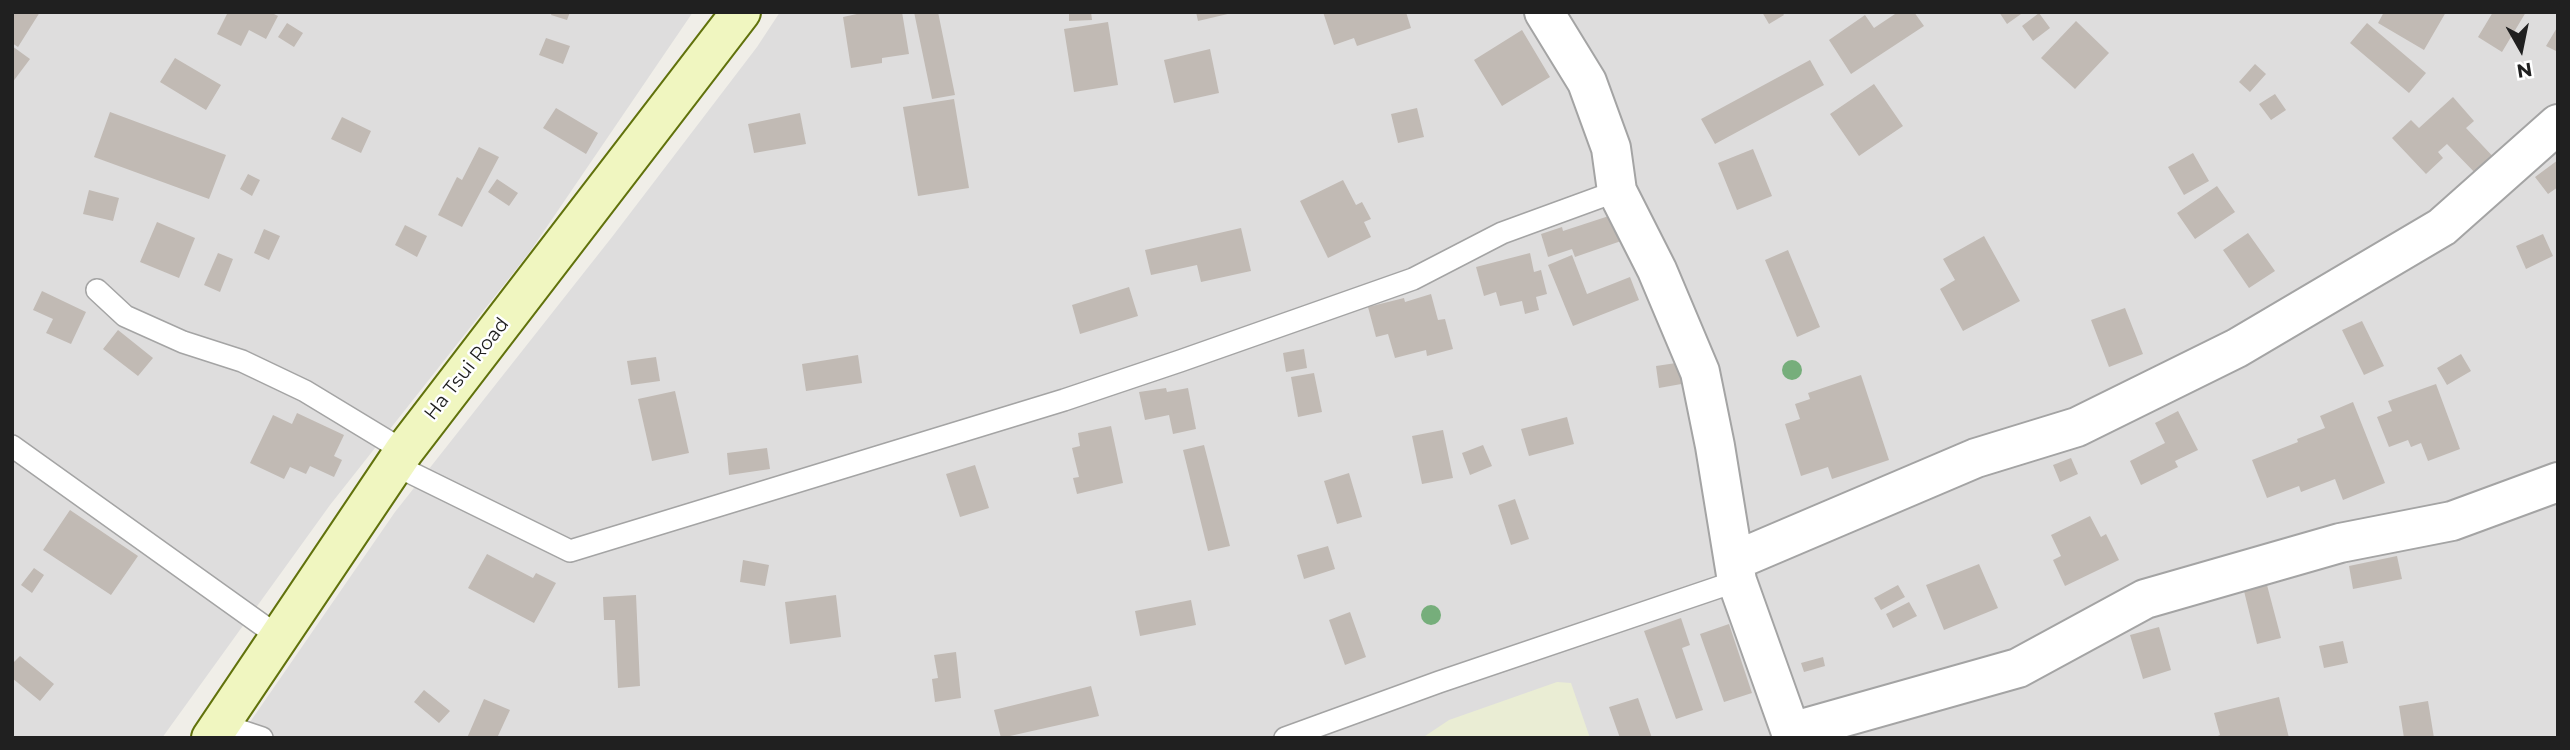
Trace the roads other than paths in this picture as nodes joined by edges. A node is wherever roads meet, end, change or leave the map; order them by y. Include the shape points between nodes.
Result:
1 (741, 12) edge
2 (1544, 12) edge
3 (2558, 124) edge
4 (1617, 191) junction
5 (97, 290) dead end
6 (12, 446) edge
7 (399, 458) junction
8 (2558, 482) edge
9 (1736, 571) junction
10 (279, 637) junction
11 (216, 731) edge
12 (1792, 735) edge
13 (262, 738) edge
14 (1285, 738) edge

1 - 7 street, Ha Tsui Road
2 - 4 street via 1587,82 1611,148
3 - 9 street via 2442,227 2237,348 2077,427 1976,458
4 - 7 lane via 1502,233 1413,279 1180,361 570,551
4 - 9 street via 1700,372
5 - 7 lane via 125,316 305,391
6 - 10 lane
7 - 10 street, Ha Tsui Road
8 - 12 street via 2452,521 2340,543 2145,599 2018,668
9 - 12 street
9 - 14 lane
10 - 11 street, Ha Tsui Road
11 - 13 lane

